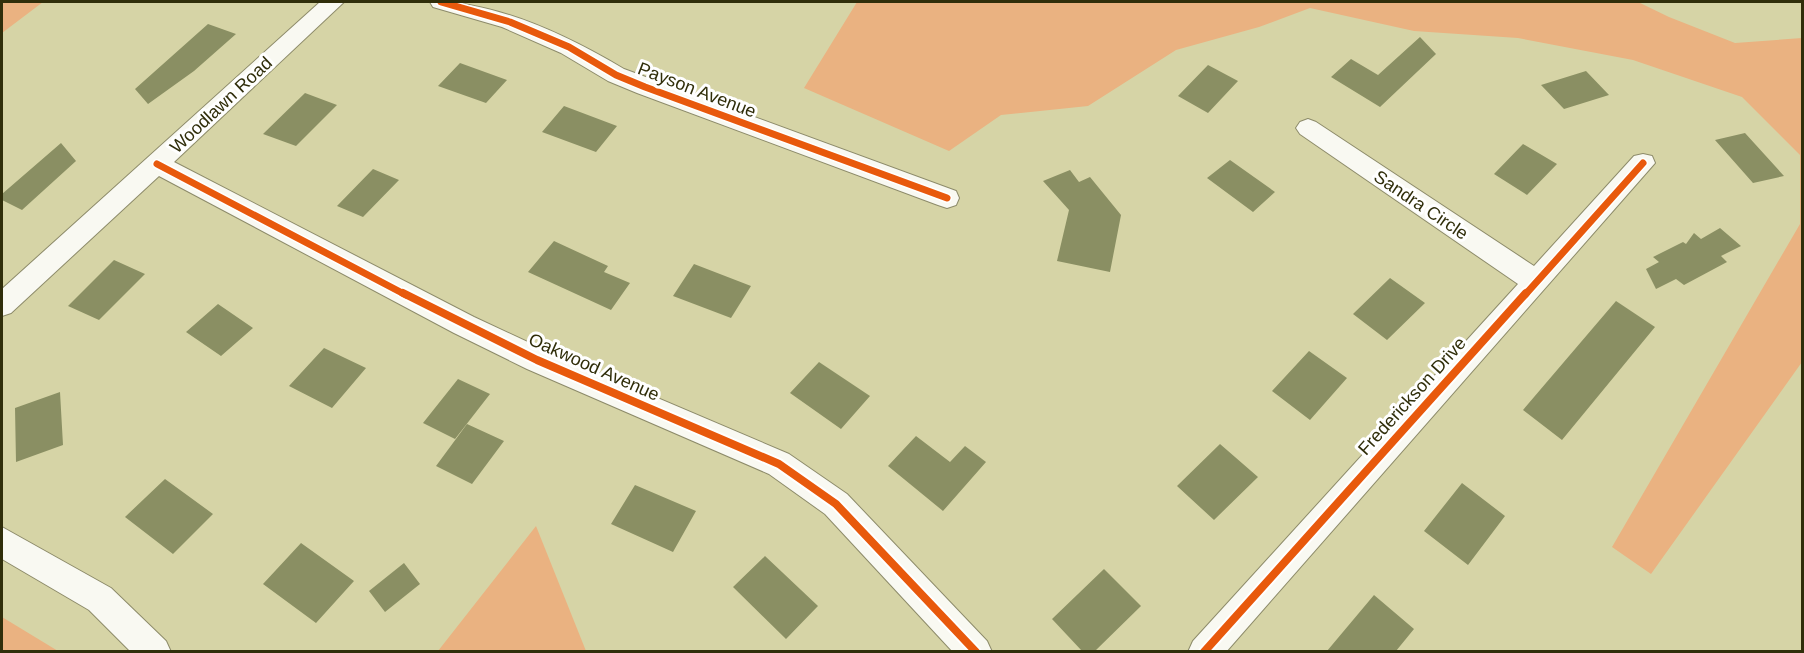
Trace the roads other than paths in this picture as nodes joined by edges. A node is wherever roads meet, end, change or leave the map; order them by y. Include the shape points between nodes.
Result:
1 (333, 2) edge
2 (441, 2) edge
3 (1308, 128) dead end
4 (1644, 163) dead end
5 (157, 164) junction
6 (947, 198) dead end
7 (1535, 281) junction
8 (2, 305) edge
9 (2, 542) edge
10 (155, 651) edge
11 (976, 651) edge
12 (1204, 651) edge

1 - 5 street, Woodlawn Road
2 - 6 street, Payson Avenue via 510,22 569,47 645,87
3 - 7 street, Sandra Circle
4 - 7 street, Frederickson Drive
5 - 8 street, Woodlawn Road
5 - 11 street, Oakwood Avenue via 485,335 779,464 836,504
7 - 12 street, Frederickson Drive
9 - 10 street via 100,599

